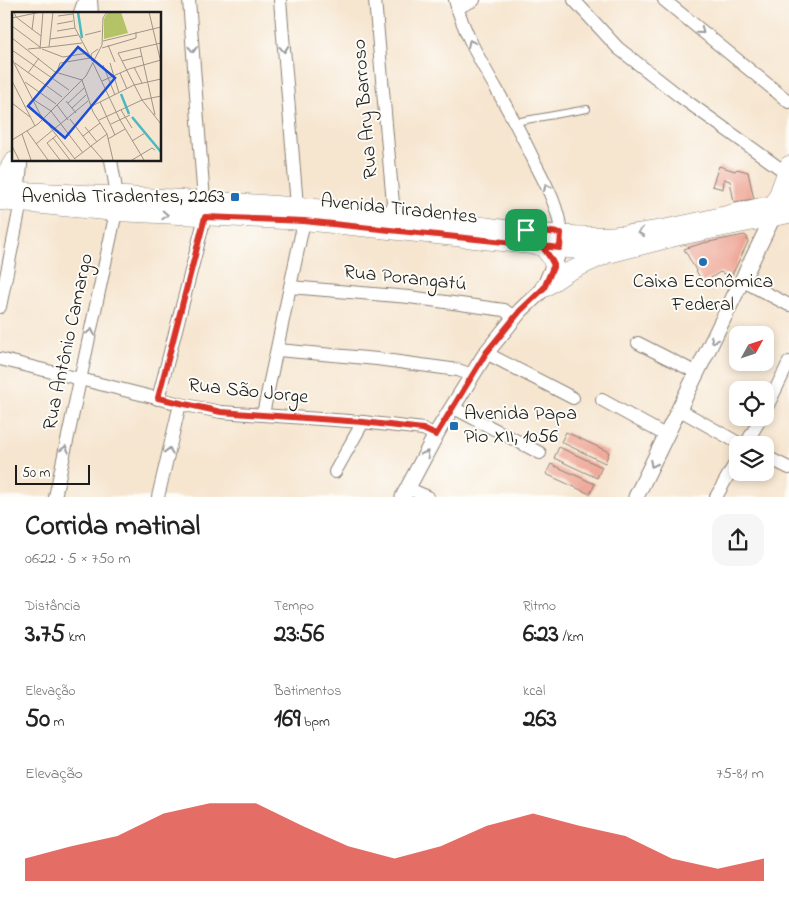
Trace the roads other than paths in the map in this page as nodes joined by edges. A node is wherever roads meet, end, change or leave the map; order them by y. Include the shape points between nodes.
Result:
1 (86, 0) edge
2 (189, 0) edge
3 (280, 0) edge
4 (375, 0) edge
5 (474, 0) edge
6 (574, 0) edge
7 (664, 0) edge
8 (456, 4) edge
9 (82, 12) edge
10 (789, 102) edge
11 (587, 109) dead end
12 (515, 122) junction
13 (13, 161) edge
14 (20, 161) edge
15 (111, 161) edge
16 (787, 168) edge
17 (13, 194) edge
18 (0, 201) edge
19 (116, 204) junction
20 (205, 209) junction
21 (781, 209) edge
22 (300, 214) junction
23 (394, 215) junction
24 (526, 230) junction
25 (560, 240) junction
26 (542, 246) junction
27 (612, 253) junction
28 (554, 265) junction
29 (743, 281) junction
30 (290, 287) junction
31 (544, 288) junction
32 (789, 306) edge
33 (0, 307) edge
34 (514, 317) junction
35 (638, 343) dead end
36 (278, 350) junction
37 (486, 353) junction
38 (0, 359) edge
39 (789, 362) edge
40 (697, 373) junction
41 (472, 375) junction
42 (81, 380) junction
43 (774, 393) edge
44 (158, 398) junction
45 (573, 398) dead end
46 (602, 400) dead end
47 (180, 404) junction
48 (452, 407) junction
49 (680, 410) junction
50 (264, 414) junction
51 (363, 422) junction
52 (436, 435) junction
53 (667, 436) junction
54 (729, 437) edge
55 (540, 453) dead end
56 (774, 460) edge
57 (789, 468) edge
58 (335, 472) dead end
59 (729, 474) edge
60 (405, 493) edge
61 (55, 497) edge
62 (158, 497) edge
63 (428, 497) edge
64 (636, 497) edge
65 (716, 497) edge

1 - 9 street
2 -> 20 street
3 -> 22 street
4 - 23 street, Rua Ary Barroso
5 - 8 street
6 - 16 street via 618,48 685,100
7 -> 10 street
12 -> 8 street via 473,49
11 - 12 lane
25 -> 12 street via 556,211 547,186
13 - 17 main road via 4,176
14 - 17 street
15 - 19 street, Rua Antônio Camargo
16 - 21 main road
17 - 18 main road, Avenida Tiradentes
17 - 19 main road, Avenida Tiradentes
17 - 33 street
19 - 20 main road, Avenida Tiradentes
42 -> 19 street, Rua Antônio Camargo
20 - 22 main road, Avenida Tiradentes
20 - 44 street
21 -> 25 main road, Avenida Tiradentes via 644,232
21 - 27 main road, Avenida Tiradentes
21 - 29 street
22 - 23 main road, Avenida Tiradentes
22 - 26 main road, Avenida Tiradentes
22 - 30 street
23 - 24 main road, Avenida Tiradentes
24 - 25 main road, Avenida Tiradentes
24 - 26 main road
25 - 26 main road, Avenida Tiradentes
25 - 27 main road, Avenida Tiradentes
25 - 28 street
26 - 28 main road
27 - 31 main road via 576,268
28 - 31 street
29 - 32 street
29 -> 40 street
30 - 34 street, Rua Porangatú via 408,297 504,310
30 - 36 street
31 - 34 street
34 - 37 street
35 - 40 street
36 - 41 street via 377,359 458,370
36 - 50 street
37 - 41 street
37 - 45 street
38 - 42 street, Rua São Jorge
39 - 43 street
40 - 49 street
41 - 48 street
42 - 44 street, Rua São Jorge
61 -> 42 street, Rua Antônio Camargo
44 - 47 street, Rua São Jorge
46 - 53 street
47 - 50 street, Rua São Jorge via 221,412
62 -> 47 street
48 - 52 street
48 - 55 street
49 - 53 street
49 - 54 street
50 - 51 street, Rua São Jorge
51 - 52 street, Rua São Jorge via 423,429
51 - 58 street
60 -> 52 street
53 -> 64 street
56 - 57 street
59 - 65 street
60 - 63 street

